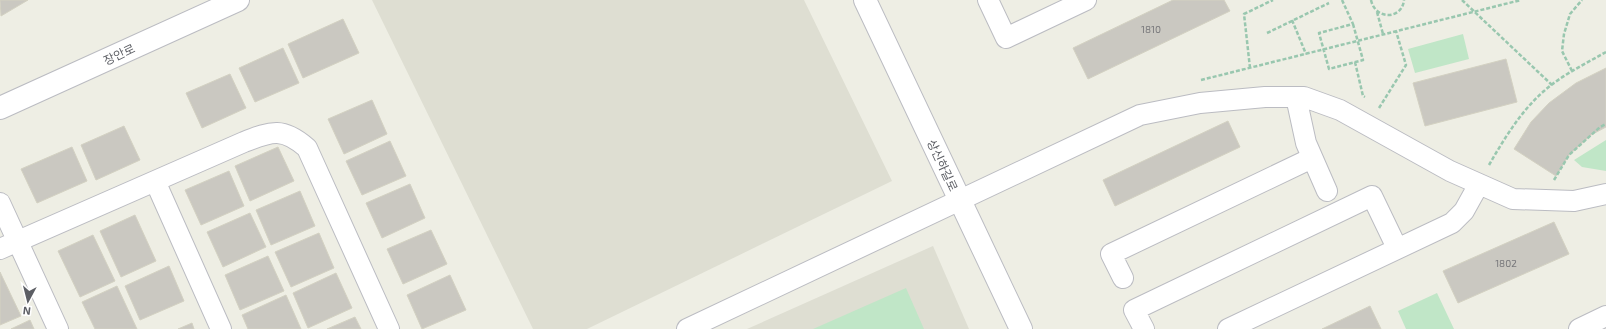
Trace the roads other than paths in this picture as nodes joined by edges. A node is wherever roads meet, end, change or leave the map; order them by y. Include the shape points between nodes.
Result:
1 (238, 0) edge
2 (865, 0) edge
3 (988, 0) edge
4 (1086, 0) edge
5 (1296, 97) junction
6 (0, 108) edge
7 (1312, 158) junction
8 (156, 181) junction
9 (1479, 184) junction
10 (1327, 191) dead end
11 (1605, 199) edge
12 (960, 200) junction
13 (0, 203) edge
14 (9, 245) edge
15 (1397, 248) junction
16 (1122, 278) dead end
17 (1606, 316) edge
18 (58, 329) edge
19 (221, 329) edge
20 (389, 329) edge
21 (687, 329) edge
22 (1021, 329) edge
23 (1144, 329) edge
24 (1228, 329) edge
25 (1579, 329) edge

1 - 6 street, 장안로
2 - 12 street, 상신하길로
3 - 4 street via 1006,38
5 - 7 street
5 - 9 street via 1304,97 1340,110 1450,172
5 - 12 street via 1200,103 1140,115
7 - 10 street
7 - 16 street via 1111,254
8 - 14 street
8 - 19 street
8 - 20 street via 262,135 280,132 295,138 307,148
9 - 11 street via 1513,199
9 - 15 street via 1464,211 1452,223
12 - 21 street
12 - 22 street, 상신하길로
13 - 14 street
14 - 18 street
15 - 23 street via 1372,196 1134,310
15 - 24 street
17 - 25 street

